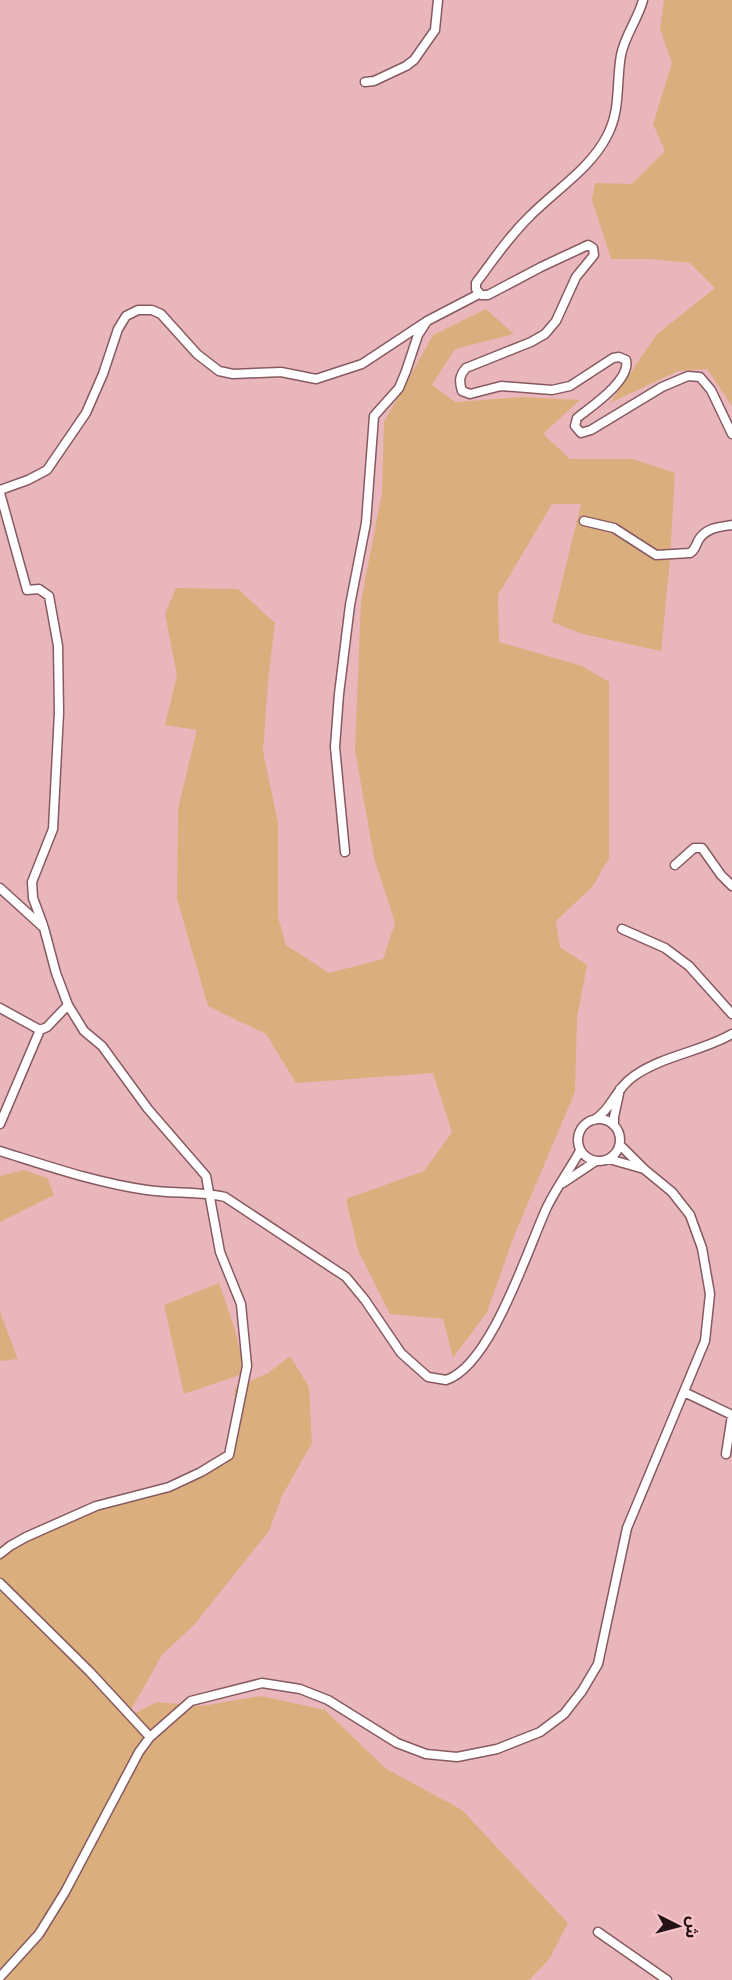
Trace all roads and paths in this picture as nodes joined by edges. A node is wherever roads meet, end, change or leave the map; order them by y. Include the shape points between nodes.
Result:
1 (438, 0) edge
2 (644, 0) edge
3 (365, 82) dead end
4 (478, 294) junction
5 (428, 321) junction
6 (732, 434) edge
7 (0, 491) edge
8 (584, 521) dead end
9 (732, 525) edge
10 (345, 852) dead end
11 (675, 864) dead end
12 (732, 886) edge
13 (0, 888) edge
14 (44, 928) junction
15 (622, 929) dead end
16 (68, 1005) junction
17 (0, 1008) edge
18 (732, 1014) edge
19 (40, 1030) junction
20 (732, 1034) edge
21 (620, 1089) junction
22 (594, 1120) junction
23 (0, 1124) edge
24 (614, 1125) junction
25 (620, 1145) junction
26 (0, 1151) edge
27 (580, 1151) junction
28 (609, 1159) junction
29 (596, 1161) junction
30 (644, 1169) junction
31 (560, 1185) junction
32 (209, 1194) junction
33 (684, 1392) junction
34 (732, 1415) edge
35 (726, 1454) dead end
36 (0, 1554) edge
37 (0, 1583) edge
38 (150, 1737) junction
39 (598, 1932) dead end
40 (0, 1977) edge
41 (666, 1980) edge

1 - 3 street via 435,30 414,60
2 - 4 street via 625,40 616,112 607,137 591,161 509,239 476,283
4 - 5 street
4 - 6 street via 488,295 590,245 594,255 570,288 551,329 531,342 466,368 460,378 462,391 470,394 501,386 552,390 578,382 620,357 627,365 622,378 578,418 578,431 591,430 662,387 688,376 700,377 711,390
5 - 7 street via 362,364 316,379 281,372 233,374 219,370 196,354 161,314 138,310 126,316 118,329 86,413 47,470
5 - 10 street via 418,335 399,388 374,416 366,523 350,605 335,747
7 - 14 street via 27,590 39,589 49,596 58,646 53,829 32,882 33,898
8 - 9 street via 614,528 656,555 690,553 702,534 714,527
11 - 12 street via 694,848 702,848
13 - 14 street
14 - 16 street
15 - 18 street via 665,948 689,966
16 - 19 street
16 - 32 street via 84,1031 102,1046 148,1109 206,1176
17 - 19 street
19 - 23 street
20 - 21 street via 653,1065
21 - 22 street via 607,1110
21 - 24 street
22 - 24 street via 603,1119
22 - 27 street via 580,1132
24 - 25 street
25 - 28 street
25 - 30 street
26 - 32 street via 118,1185
27 - 29 street
27 - 31 street
28 - 29 street
28 - 30 street
29 - 31 street
30 - 33 street via 672,1192 690,1215 702,1248 710,1294 705,1341
31 - 32 street via 501,1315 471,1362 446,1380 428,1377 401,1353 346,1277 225,1197
32 - 36 street via 220,1252 241,1304 247,1366 230,1454 169,1487 96,1506 26,1536
33 - 34 street
33 - 38 street via 627,1528 598,1664 564,1714 540,1732 497,1749 457,1757 426,1754 397,1743 328,1700 300,1689 262,1683 191,1701
34 - 35 street
37 - 38 street
38 - 40 street via 44,1925
39 - 41 street

